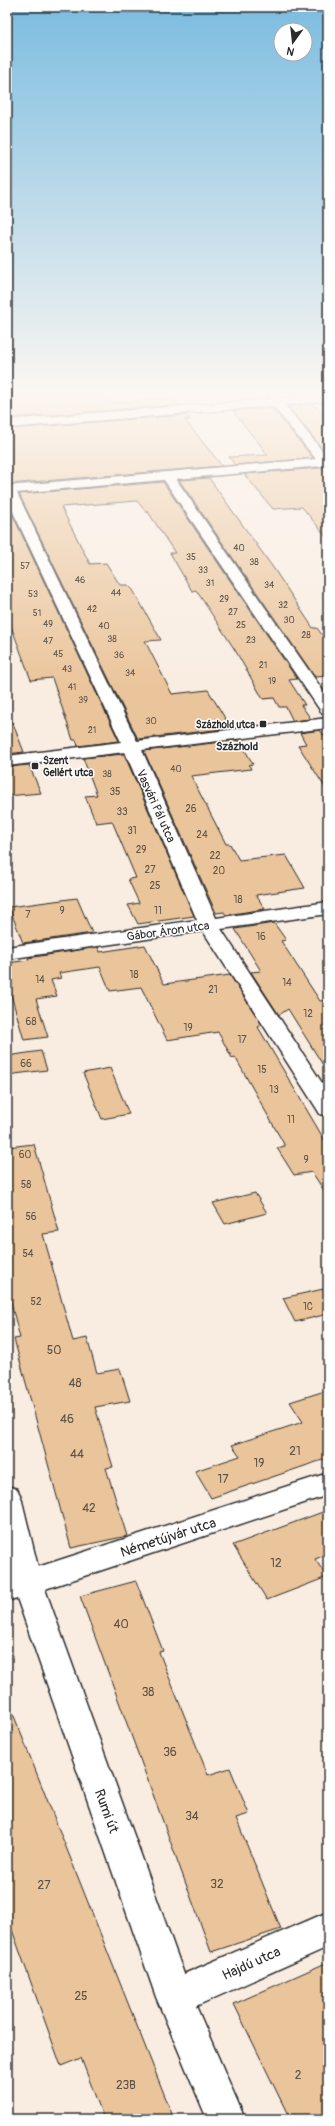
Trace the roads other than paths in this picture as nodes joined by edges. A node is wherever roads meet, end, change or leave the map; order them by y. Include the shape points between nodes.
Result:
1 (9, 492) edge
2 (179, 492) edge
3 (328, 710) edge
4 (328, 723) edge
5 (131, 746) junction
6 (7, 761) edge
7 (328, 908) edge
8 (209, 925) junction
9 (7, 953) edge
10 (328, 1109) edge
11 (328, 1484) edge
12 (7, 1496) edge
13 (17, 1586) edge
14 (328, 1929) edge
15 (174, 1997) junction
16 (226, 2119) edge

1 - 5 street, Vasvári Pál utca
2 - 3 street
4 - 5 street
5 - 6 street
5 - 8 street, Vasvári Pál utca
7 - 8 street, Gábor Áron utca
8 - 9 street, Gábor Áron utca
8 - 10 street, Vasvári Pál utca
11 - 13 street, Németújvár utca
12 - 13 street, Rumi út
13 - 15 street, Rumi út via 102,1798
14 - 15 street, Hajdú utca
15 - 16 street, Rumi út

